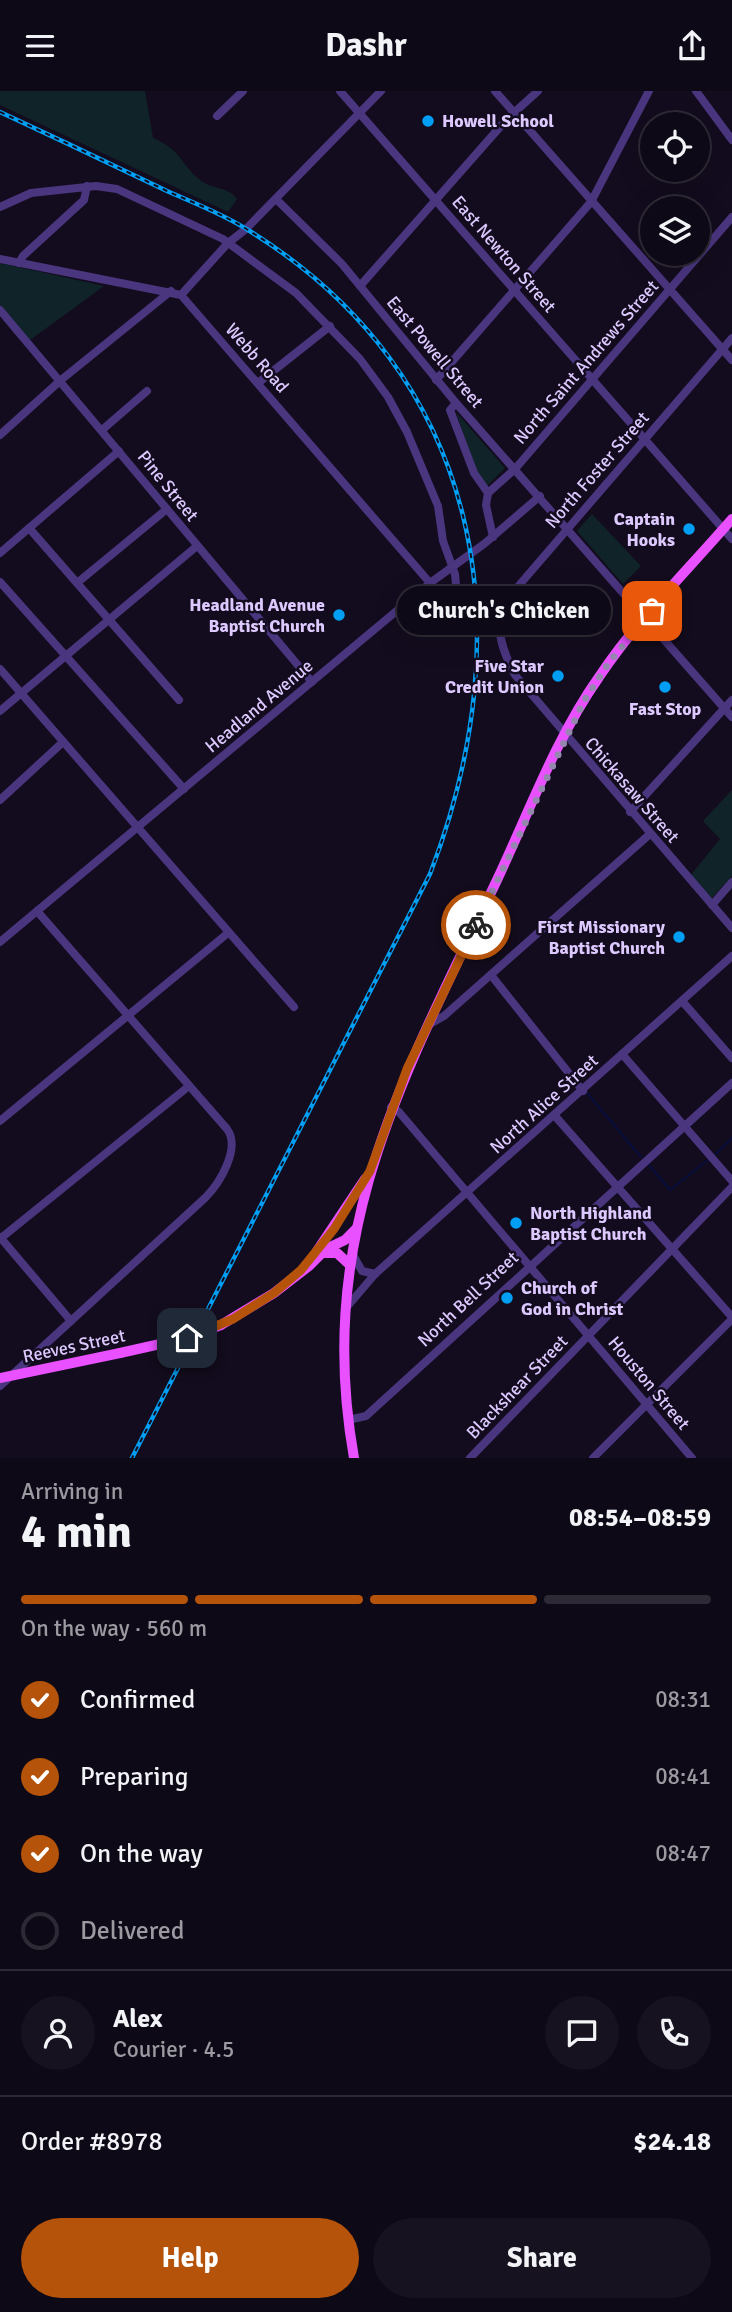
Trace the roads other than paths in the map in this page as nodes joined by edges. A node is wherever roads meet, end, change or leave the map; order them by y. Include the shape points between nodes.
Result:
1 (243, 91) edge
2 (340, 91) edge
3 (382, 91) edge
4 (495, 91) edge
5 (538, 91) edge
6 (649, 91) edge
7 (696, 91) edge
8 (513, 113) junction
9 (360, 114) junction
10 (216, 116) dead end
11 (732, 140) edge
12 (87, 186) junction
13 (276, 199) junction
14 (436, 200) junction
15 (591, 202) junction
16 (0, 207) edge
17 (732, 217) edge
18 (228, 243) junction
19 (0, 259) edge
20 (19, 264) junction
21 (359, 286) junction
22 (669, 289) junction
23 (514, 290) junction
24 (171, 291) junction
25 (181, 295) junction
26 (2, 316) edge
27 (330, 326) junction
28 (732, 338) edge
29 (722, 349) junction
30 (732, 360) edge
31 (593, 379) junction
32 (61, 380) junction
33 (436, 380) junction
34 (258, 383) junction
35 (147, 391) dead end
36 (456, 403) junction
37 (102, 430) junction
38 (0, 435) edge
39 (645, 439) junction
40 (119, 451) junction
41 (515, 469) junction
42 (488, 493) junction
43 (540, 496) junction
44 (167, 509) junction
45 (732, 519) edge
46 (29, 527) junction
47 (568, 528) junction
48 (723, 529) junction
49 (493, 537) junction
50 (732, 539) edge
51 (197, 546) junction
52 (0, 552) edge
53 (452, 565) junction
54 (0, 582) edge
55 (77, 583) junction
56 (430, 583) junction
57 (458, 608) dead end
58 (108, 619) junction
59 (646, 619) junction
60 (500, 629) joint
61 (64, 656) junction
62 (0, 669) edge
63 (312, 682) junction
64 (20, 692) junction
65 (179, 700) dead end
66 (732, 700) edge
67 (724, 708) junction
68 (0, 711) edge
69 (732, 717) edge
70 (565, 737) junction
71 (63, 741) junction
72 (184, 789) junction
73 (0, 800) edge
74 (630, 812) junction
75 (137, 828) junction
76 (650, 834) junction
77 (732, 883) edge
78 (712, 905) junction
79 (37, 911) junction
80 (732, 928) edge
81 (228, 933) junction
82 (0, 942) edge
83 (732, 956) edge
84 (491, 975) junction
85 (682, 1001) junction
86 (293, 1007) dead end
87 (128, 1016) junction
88 (428, 1025) junction
89 (622, 1055) junction
90 (732, 1058) edge
91 (732, 1083) edge
92 (189, 1086) junction
93 (583, 1091) junction
94 (391, 1107) junction
95 (555, 1116) junction
96 (0, 1121) edge
97 (684, 1125) junction
98 (370, 1171) junction
99 (732, 1181) edge
100 (615, 1187) junction
101 (732, 1187) edge
102 (468, 1193) junction
103 (0, 1238) edge
104 (326, 1241) junction
105 (352, 1245) junction
106 (672, 1249) junction
107 (321, 1254) junction
108 (350, 1265) junction
109 (528, 1265) junction
110 (301, 1270) junction
111 (375, 1274) junction
112 (346, 1308) junction
113 (732, 1318) edge
114 (71, 1321) junction
115 (589, 1335) junction
116 (5, 1377) edge
117 (0, 1386) edge
118 (646, 1404) junction
119 (348, 1420) junction
120 (354, 1458) edge
121 (470, 1458) edge
122 (593, 1458) edge
123 (692, 1458) edge

1 - 10 street
2 - 9 street, East Newton Street
3 - 9 street
4 - 8 street
5 - 8 street
6 - 15 street
7 - 11 street
8 - 14 street
8 - 15 street
9 - 13 street
9 - 14 street, East Newton Street
12 - 16 street via 31,193
12 - 18 street via 128,193
12 - 20 street via 84,200
13 - 18 street
13 - 21 street, East Powell Street
14 - 21 street
14 - 23 street, East Newton Street
15 - 22 street
15 - 23 street
17 - 22 street, North Saint Andrews Street
18 - 25 street
18 - 27 street via 296,293
19 - 20 street, Webb Road
20 - 24 street, Webb Road
21 - 33 street, East Powell Street
22 - 29 street
22 - 31 street, North Saint Andrews Street
23 - 31 street, East Newton Street
23 - 33 street
24 - 25 street, Webb Road
24 - 32 street
25 - 34 street, Webb Road
26 - 32 street, Pine Street
27 - 34 street
27 - 53 street via 382,388 407,432 435,496
28 - 29 street, North Foster Street
29 - 30 street
29 - 39 street, North Foster Street
31 - 39 street, East Newton Street
31 - 41 street, North Saint Andrews Street
32 - 37 street, Pine Street
32 - 38 street
33 - 36 street, East Powell Street
34 - 56 street, Webb Road
35 - 37 street
36 - 41 street, East Powell Street
36 - 42 street via 450,411 474,473
37 - 40 street, Pine Street
39 - 47 street, North Foster Street
39 - 48 street, East Newton Street
40 - 44 street, Pine Street
40 - 46 street
41 - 42 street, North Saint Andrews Street
41 - 43 street, East Powell Street
42 - 49 street
43 - 47 street, East Powell Street
43 - 49 street, Headland Avenue
44 - 51 street, Pine Street
44 - 55 street
45 - 48 main road
46 - 52 street
46 - 55 street
47 - 59 street, East Powell Street
47 - 60 street, North Foster Street via 512,595 500,613
48 - 50 street, East Newton Street
48 - 59 main road
49 - 53 street, Headland Avenue
51 - 58 street
51 - 63 street, Pine Street
53 - 56 street, Headland Avenue
53 - 57 street
54 - 61 street
55 - 58 street
56 - 63 street, Headland Avenue
58 - 61 street
58 - 65 street
59 - 67 street, East Powell Street
59 - 70 main road via 596,680
60 - 70 street, Chickasaw Street via 515,675
61 - 64 street
61 - 72 street
62 - 64 street
63 - 72 street, Headland Avenue
64 - 68 street
64 - 71 street
66 - 67 street
67 - 69 street, East Powell Street
67 - 74 street
70 - 74 street, Chickasaw Street
70 - 88 main road
71 - 73 street
71 - 75 street
72 - 75 street, Headland Avenue
74 - 76 street, Chickasaw Street
75 - 79 street, Headland Avenue
75 - 81 street
76 - 78 street, Chickasaw Street
76 - 84 street
77 - 78 street
78 - 80 street, Chickasaw Street
79 - 82 street, Headland Avenue
79 - 87 street
81 - 86 street
81 - 87 street
83 - 85 street, North Alice Street
84 - 88 street
84 - 93 street
85 - 89 street, North Alice Street
85 - 90 street
87 - 92 street
87 - 96 street
88 - 94 main road
89 - 93 street, North Alice Street
89 - 97 street
91 - 97 street, North Bell Street
92 - 103 street
92 - 114 street via 231,1134 230,1154 211,1192
93 - 95 street, North Alice Street
94 - 98 main road
94 - 102 street, Houston Street
95 - 100 street
95 - 102 street, North Alice Street
97 - 99 street
97 - 100 street, North Bell Street
98 - 104 main road, Reeves Street
98 - 105 main road
100 - 106 street
100 - 109 street, North Bell Street
101 - 106 street, Blackshear Street
102 - 109 street, Houston Street
102 - 111 street, North Alice Street
103 - 114 street
104 - 105 main road via 338,1234
104 - 110 main road, Reeves Street
105 - 107 main road, Reeves Street
105 - 108 main road
105 - 111 street via 362,1271
106 - 113 street
106 - 115 street, Blackshear Street
107 - 108 main road via 337,1253
107 - 110 main road, Reeves Street
108 - 112 main road
109 - 115 street, Houston Street
109 - 119 street, North Bell Street via 366,1416
110 - 116 main road, Reeves Street, bridge via 268,1297 221,1325 187,1338
111 - 112 street, North Alice Street
112 - 119 main road
113 - 118 street
114 - 116 street
115 - 118 street, Houston Street
115 - 121 street, Blackshear Street
116 - 117 street
118 - 122 street
118 - 123 street, Houston Street
119 - 120 main road

